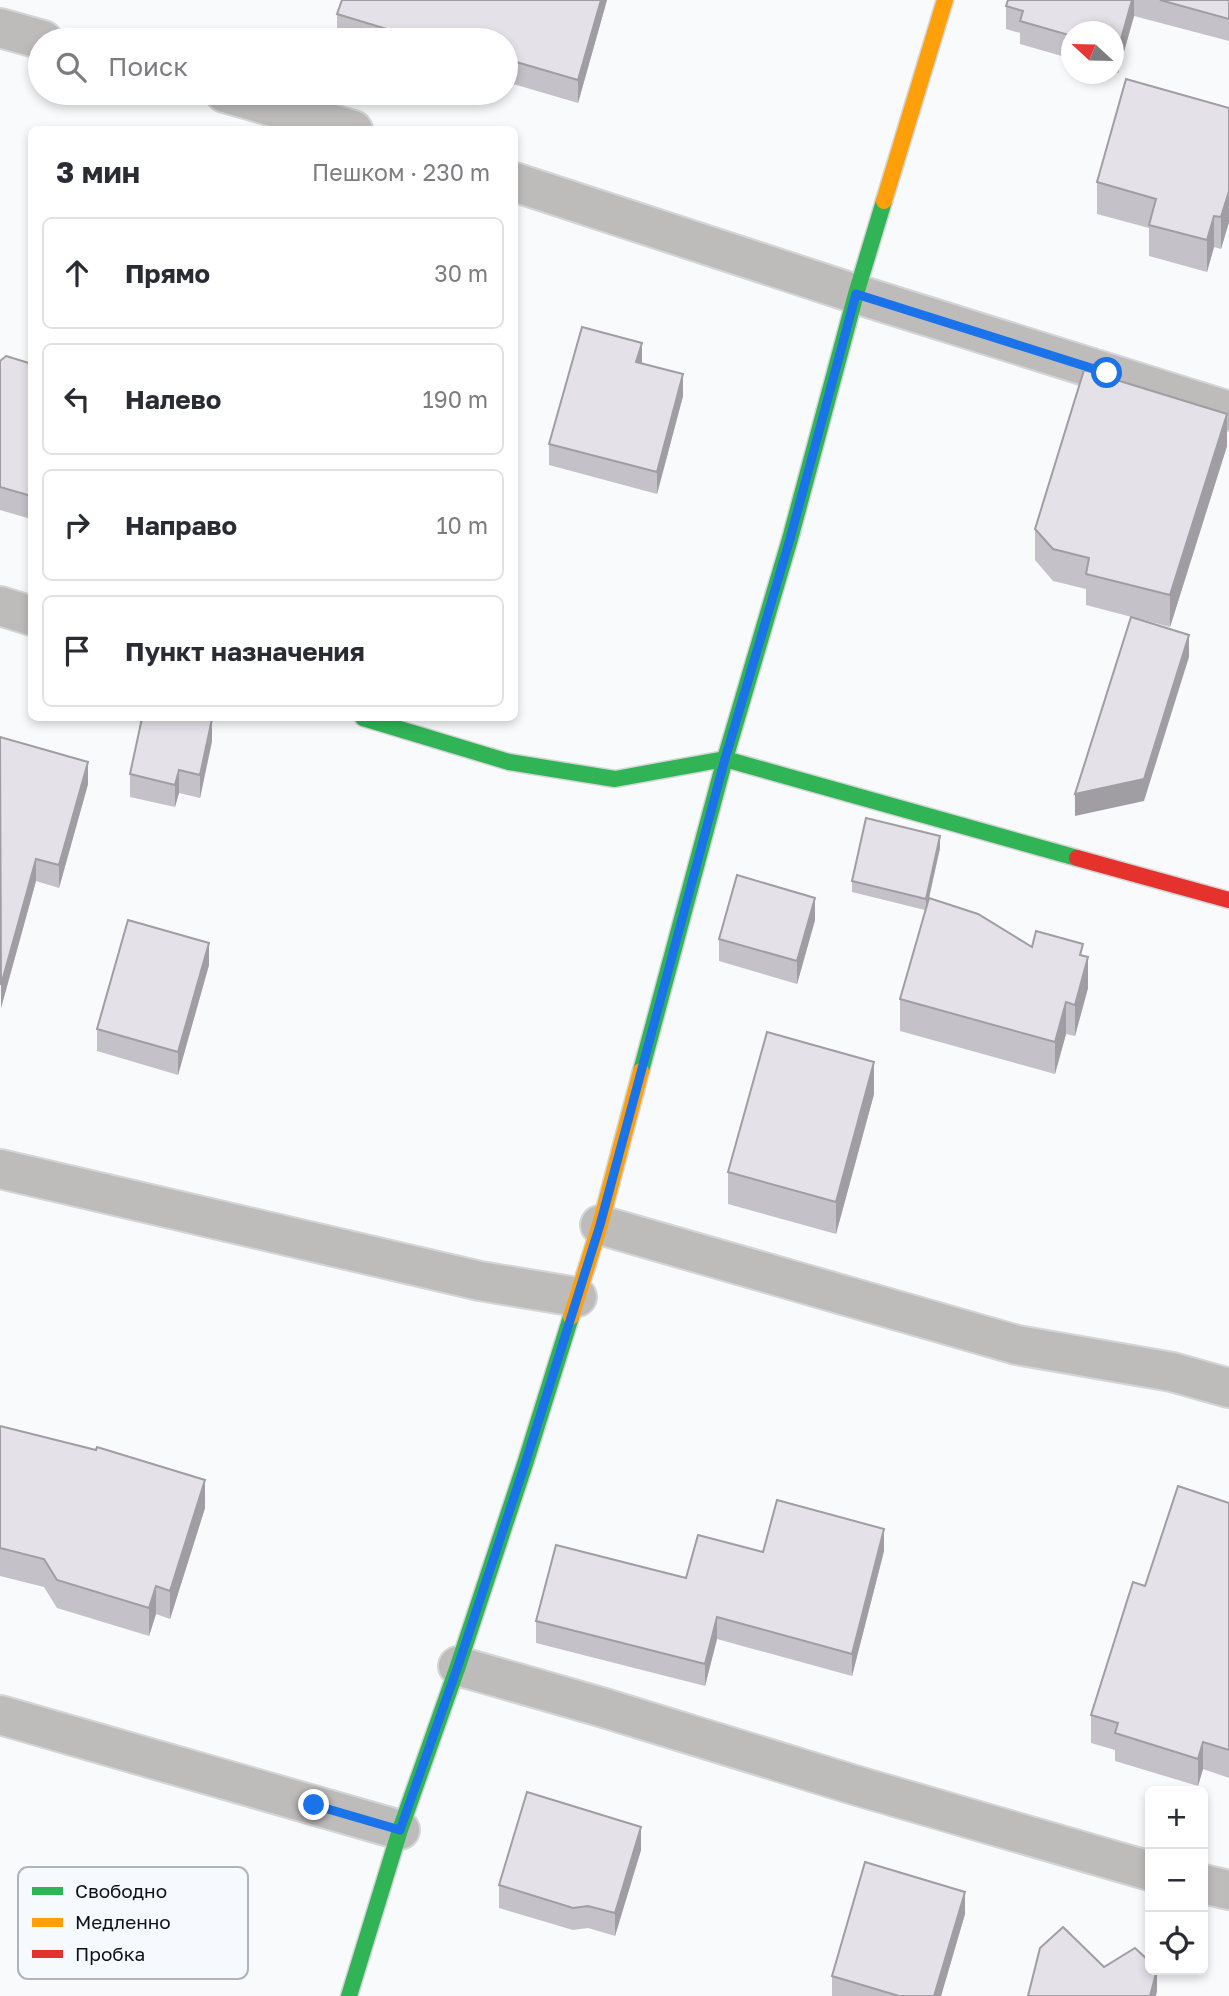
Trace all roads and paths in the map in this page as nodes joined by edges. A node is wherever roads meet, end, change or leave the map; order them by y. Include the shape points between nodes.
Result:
1 (945, 0) edge
2 (0, 28) edge
3 (28, 36) edge
4 (267, 105) edge
5 (339, 126) edge
6 (518, 183) edge
7 (856, 294) junction
8 (1229, 411) edge
9 (0, 607) edge
10 (28, 615) edge
11 (373, 721) edge
12 (725, 759) junction
13 (1229, 900) edge
14 (0, 1169) edge
15 (600, 1225) junction
16 (577, 1297) junction
17 (1229, 1388) edge
18 (458, 1666) junction
19 (0, 1715) edge
20 (400, 1830) junction
21 (1145, 1870) edge
22 (1208, 1885) edge
23 (1229, 1890) edge
24 (349, 1996) edge

1 - 7 street
2 - 3 street
4 - 5 street
6 - 7 street
7 - 8 street
7 - 12 street
9 - 10 street
11 - 12 street via 509,762 615,779
12 - 13 street
12 - 15 street
14 - 16 street via 480,1281
15 - 16 street
15 - 17 street via 1017,1345 1172,1372
16 - 18 street
18 - 20 street
18 - 21 street
19 - 20 street
20 - 24 street
22 - 23 street

